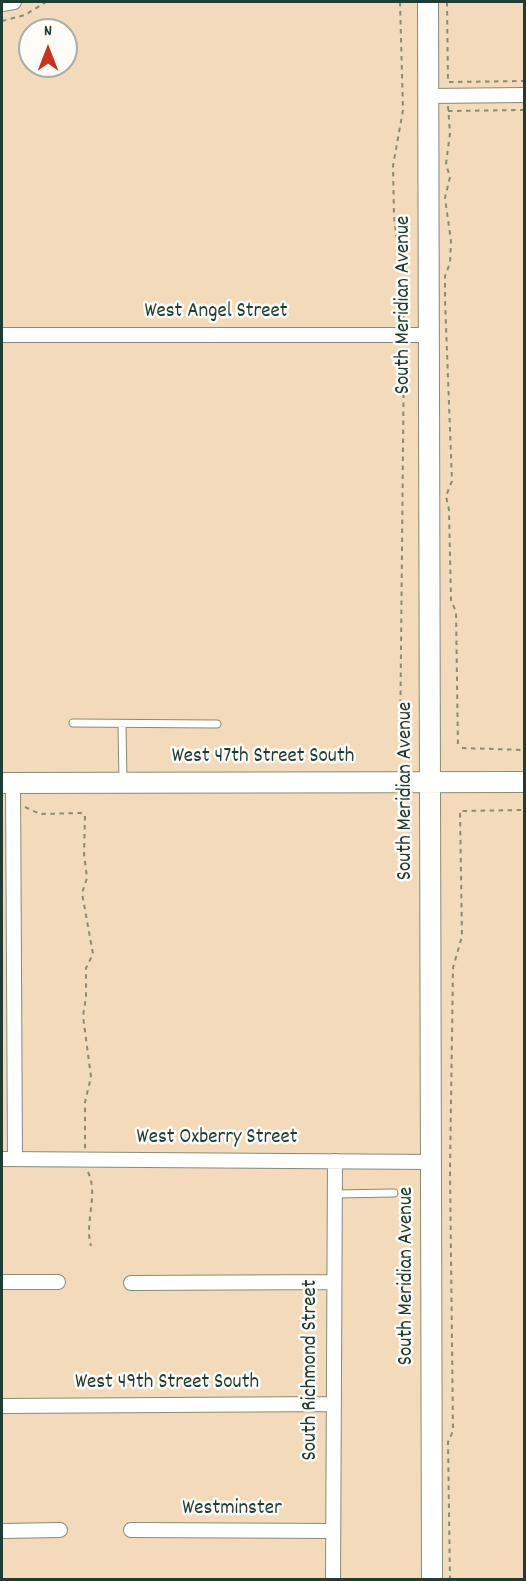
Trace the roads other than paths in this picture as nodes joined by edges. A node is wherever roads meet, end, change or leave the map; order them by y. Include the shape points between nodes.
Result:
1 (14, 2) edge
2 (428, 2) edge
3 (2, 4) edge
4 (442, 91) junction
5 (525, 94) edge
6 (2, 335) edge
7 (430, 335) junction
8 (73, 723) dead end
9 (122, 724) junction
10 (217, 724) dead end
11 (123, 782) junction
12 (432, 782) junction
13 (525, 782) edge
14 (7, 783) edge
15 (8, 880) edge
16 (8, 1033) edge
17 (8, 1159) edge
18 (335, 1161) junction
19 (432, 1162) junction
20 (394, 1193) dead end
21 (335, 1194) junction
22 (2, 1282) edge
23 (58, 1282) dead end
24 (131, 1282) dead end
25 (333, 1282) junction
26 (332, 1404) junction
27 (2, 1406) edge
28 (60, 1530) dead end
29 (131, 1530) dead end
30 (2, 1531) edge
31 (333, 1531) junction
32 (333, 1580) edge
33 (432, 1580) edge

1 - 3 street
2 - 4 main road, South Meridian Avenue
4 - 5 street
4 - 7 main road, South Meridian Avenue
6 - 7 street, West Angel Street
7 - 12 main road, South Meridian Avenue
8 - 9 lane
9 - 10 lane
9 - 11 lane
11 - 12 main road, West 47th Street South
11 - 14 main road, West 47th Street South
12 - 13 main road, West 47th Street South
12 - 19 main road, South Meridian Avenue
14 - 15 street via 13,806
15 - 16 street
16 - 17 street
17 - 18 street, West Oxberry Street
18 - 19 street, West Oxberry Street
18 - 21 street, South Richmond Street
19 - 33 main road, South Meridian Avenue
20 - 21 lane
21 - 25 street, South Richmond Street
22 - 23 street
24 - 25 street
25 - 26 street, South Richmond Street
26 - 27 street, West 49th Street South
26 - 31 street, South Richmond Street
28 - 30 street
29 - 31 street, Westminster
31 - 32 street, South Richmond Street

